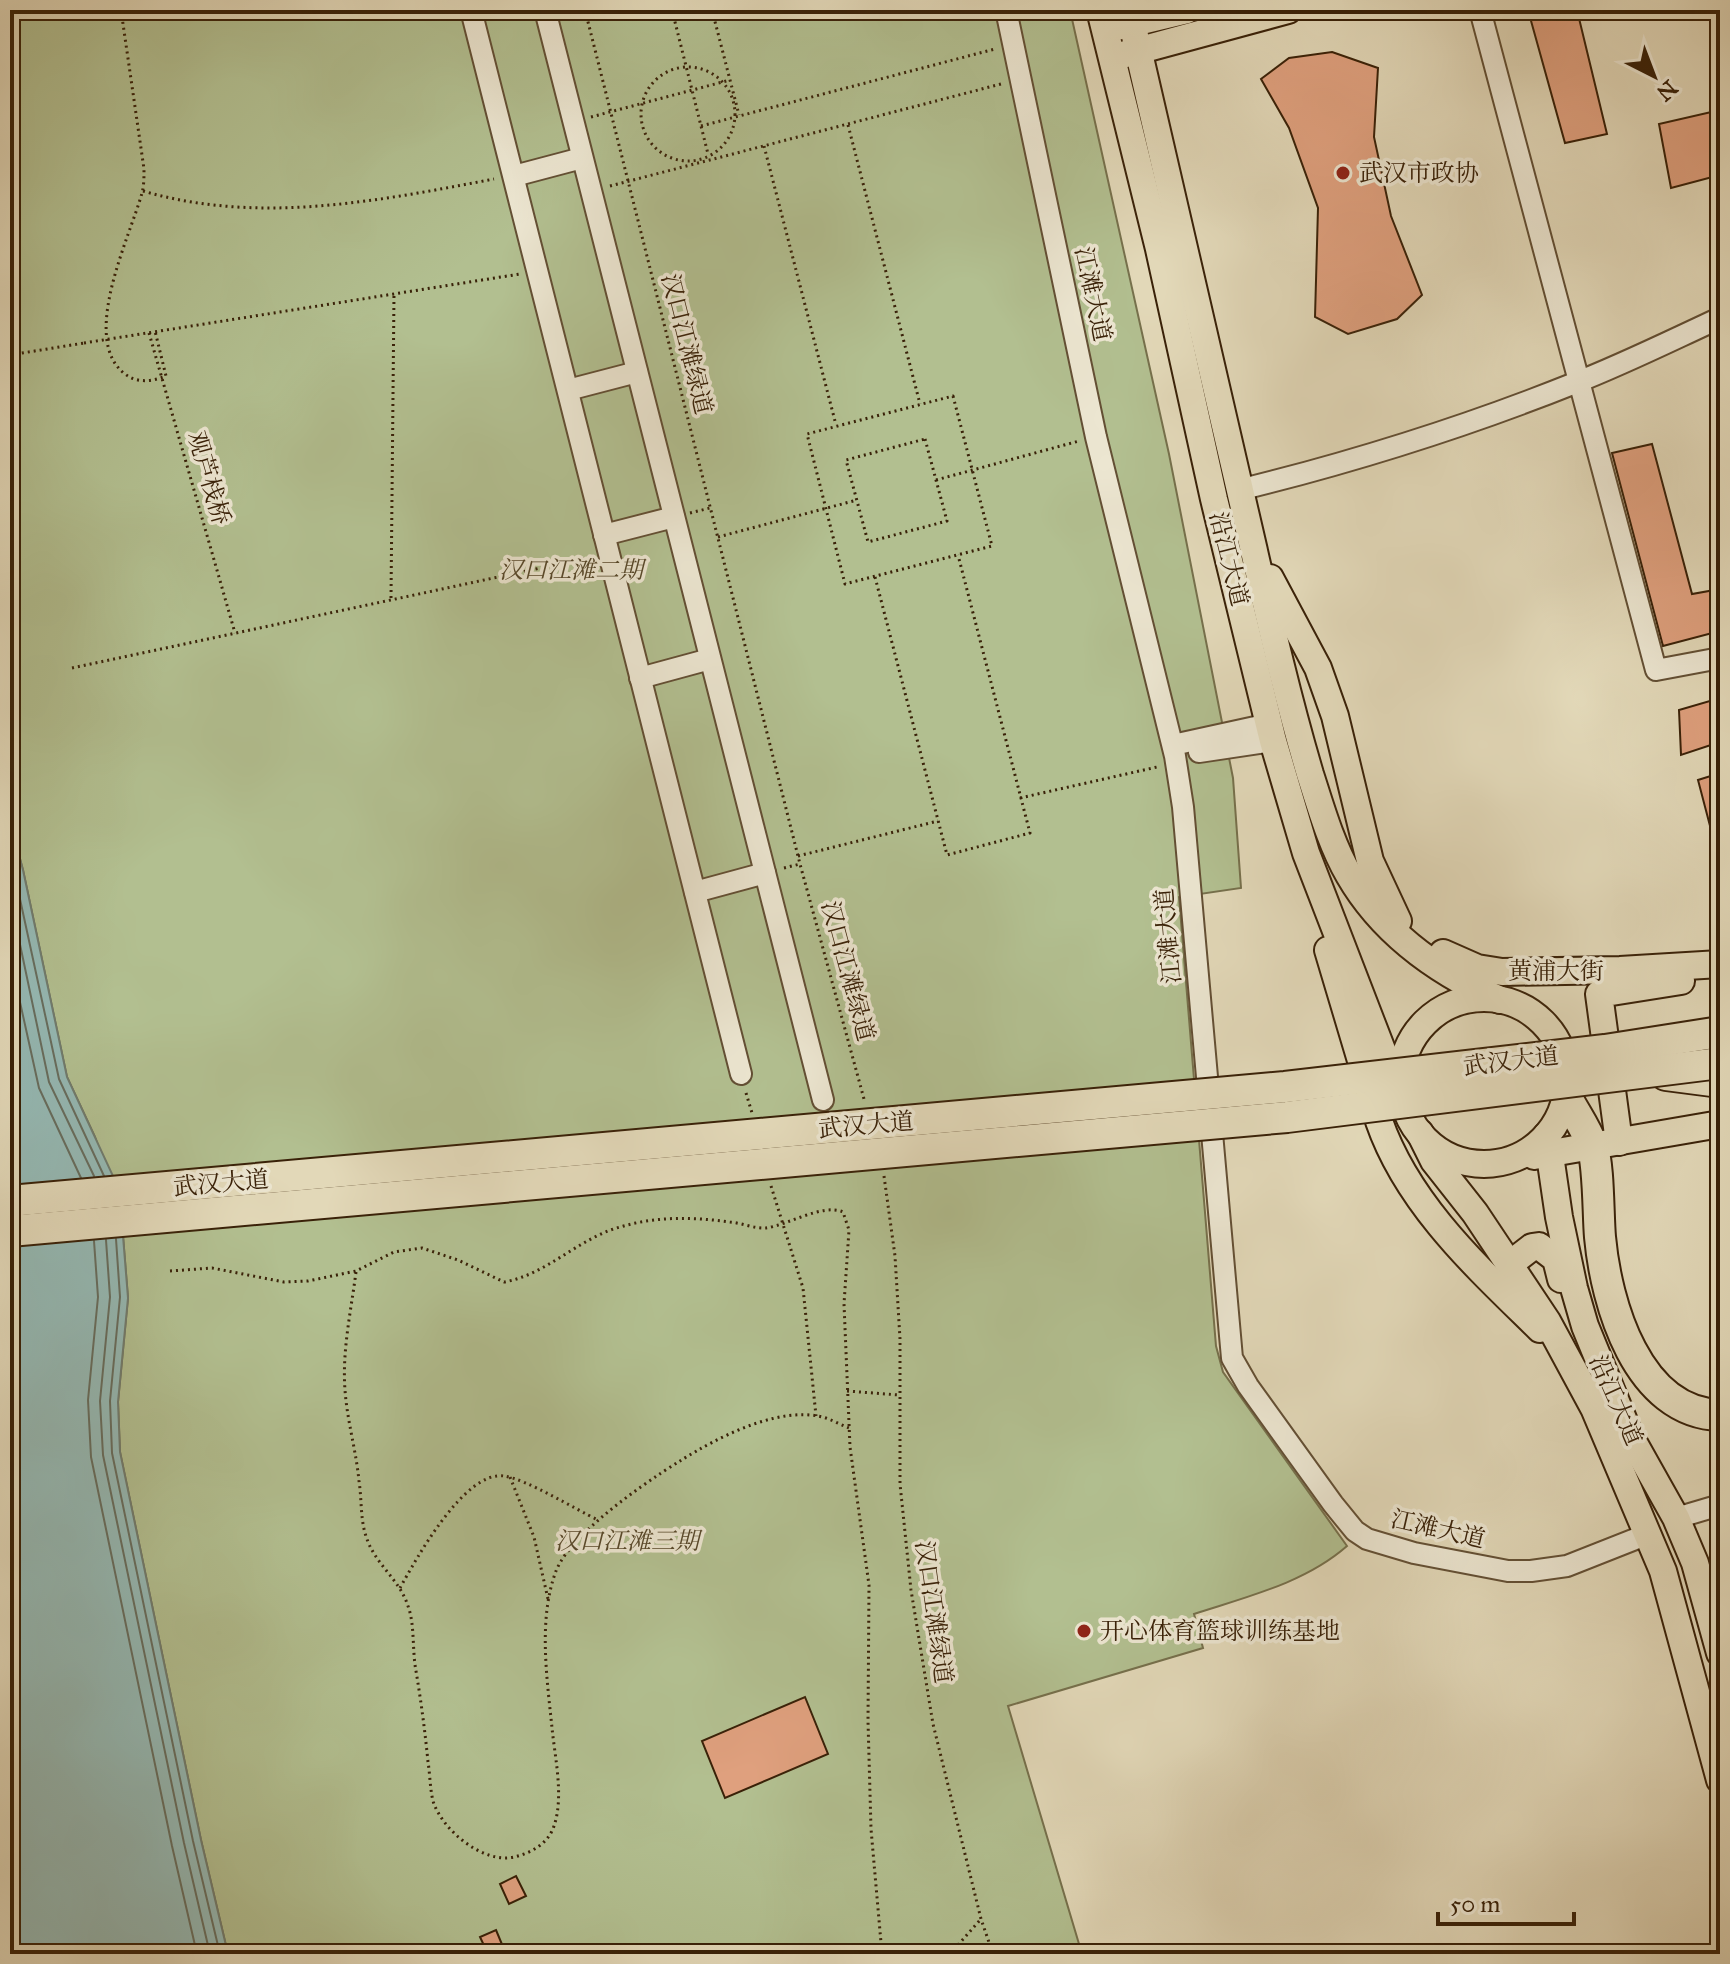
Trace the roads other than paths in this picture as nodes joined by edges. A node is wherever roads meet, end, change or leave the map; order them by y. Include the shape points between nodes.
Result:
1 (471, 10) edge
2 (545, 10) edge
3 (1006, 10) edge
4 (1187, 10) edge
5 (1288, 10) edge
6 (1480, 10) edge
7 (1130, 17) edge
8 (1102, 20) edge
9 (1139, 51) junction
10 (1111, 58) junction
11 (582, 158) junction
12 (514, 176) junction
13 (1720, 318) edge
14 (637, 372) junction
15 (1579, 382) junction
16 (568, 390) junction
17 (1239, 490) junction
18 (674, 517) junction
19 (604, 535) junction
20 (1253, 546) junction
21 (1720, 658) edge
22 (710, 659) junction
23 (640, 678) junction
24 (1271, 732) junction
25 (1175, 754) junction
26 (1306, 853) junction
27 (765, 873) junction
28 (695, 892) junction
29 (1402, 928) junction
30 (1419, 955) junction
31 (1720, 964) edge
32 (1720, 975) edge
33 (1500, 1000) junction
34 (1720, 1013) edge
35 (1720, 1032) edge
36 (1605, 1050) junction
37 (1720, 1063) edge
38 (1644, 1072) junction
39 (741, 1074) road end
40 (1720, 1082) edge
41 (1402, 1094) junction
42 (1566, 1096) junction
43 (823, 1100) dead end
44 (1720, 1124) edge
45 (1420, 1133) junction
46 (1548, 1144) junction
47 (1606, 1144) junction
48 (10, 1201) edge
49 (10, 1231) edge
50 (1510, 1264) junction
51 (1585, 1326) junction
52 (1569, 1358) junction
53 (1720, 1415) edge
54 (1720, 1505) edge
55 (1676, 1518) junction
56 (1648, 1534) junction
57 (1720, 1653) edge
58 (1720, 1780) edge

1 - 12 street
2 - 11 street
3 - 25 street, 江滩大道 via 1096,437
4 - 7 main road
5 - 9 main road
6 - 15 street
7 - 8 main road
7 - 9 main road, 沿江大道
8 - 10 main road, 沿江大道
9 - 10 main road
9 - 17 main road, 沿江大道
10 - 24 main road, 沿江大道
11 - 12 street
11 - 14 street
12 - 16 street
13 - 15 street
14 - 16 street
14 - 18 street
15 - 17 street via 1431,437
15 - 21 street via 1656,670
16 - 19 street
17 - 20 main road, 沿江大道
18 - 19 street
18 - 22 street
19 - 23 street
20 - 29 main road via 1318,668 1370,861
20 - 30 main road, 沿江大道 via 1291,712 1335,845 1370,904
22 - 23 street
22 - 27 street
23 - 28 street
24 - 25 street
24 - 26 main road, 沿江大道
25 - 56 street, 江滩大道 via 1229,1341 1238,1371 1355,1531 1389,1548 1531,1571 1567,1566
26 - 41 main road, 沿江大道
26 - 52 main road via 1329,954 1386,1143 1449,1236
27 - 28 street
27 - 43 street
28 - 39 street
29 - 30 main road
29 - 31 main road, 黄浦大街 via 1464,963 1502,972
30 - 33 main road, 沿江大道
32 - 47 main road via 1599,994
33 - 41 main road via 1457,1003 1432,1017 1407,1052
33 - 42 main road via 1527,1010 1549,1029 1563,1054
34 - 36 highway, bridge via 1669,1022
35 - 36 highway, 武汉大道, bridge
36 - 48 highway, 武汉大道, bridge via 1285,1087
37 - 38 highway, 武汉大道, bridge
38 - 40 highway, bridge
38 - 49 highway, 武汉大道, bridge via 1287,1117
41 - 45 main road
42 - 46 main road
42 - 47 highway
44 - 47 main road
45 - 46 main road via 1441,1152 1483,1164
45 - 50 main road via 1434,1161
46 - 47 main road
46 - 51 main road, 沿江大道
47 - 53 highway via 1600,1240 1625,1338 1641,1368 1662,1390 1690,1408
50 - 51 main road via 1532,1247 1548,1250 1559,1264 1566,1307
50 - 52 main road
51 - 55 main road, 沿江大道 via 1630,1436
52 - 56 main road, 沿江大道
54 - 55 street
55 - 57 main road, 沿江大道 via 1695,1563
56 - 58 main road, 沿江大道 via 1663,1571

